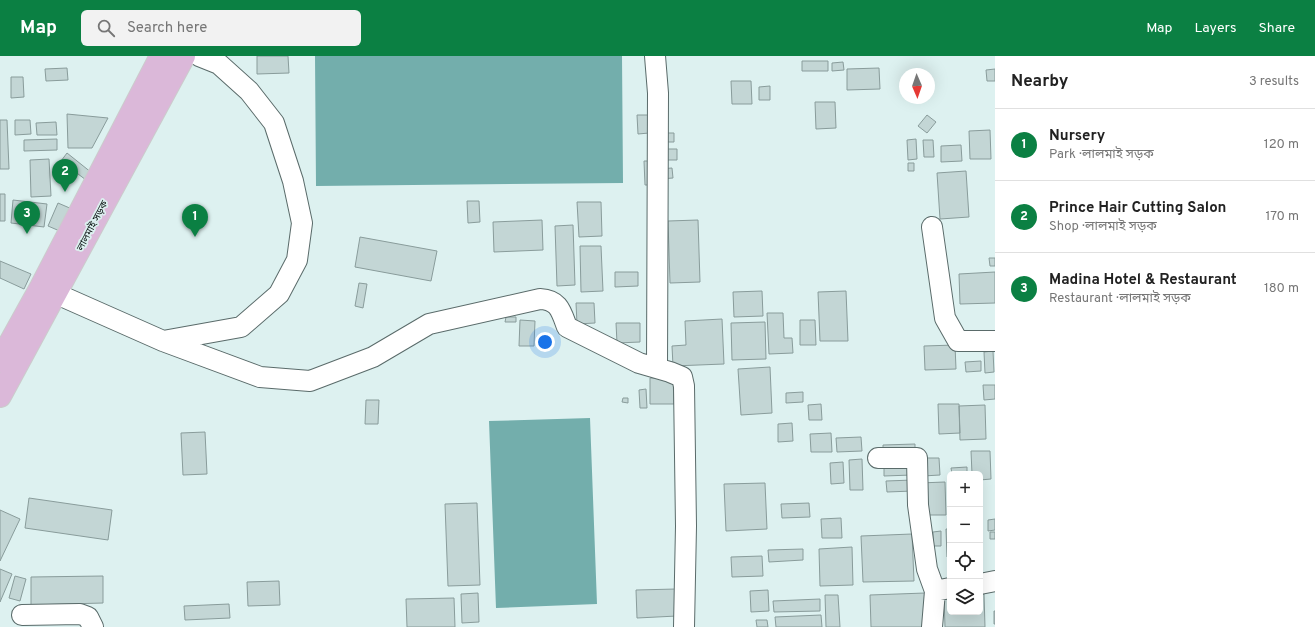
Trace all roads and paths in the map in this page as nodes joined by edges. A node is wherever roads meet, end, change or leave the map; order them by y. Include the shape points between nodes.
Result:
1 (161, 56) edge
2 (184, 56) edge
3 (199, 56) edge
4 (655, 56) edge
5 (932, 227) dead end
6 (48, 291) junction
7 (163, 341) junction
8 (995, 341) edge
9 (0, 361) edge
10 (657, 368) junction
11 (0, 396) edge
12 (878, 458) dead end
13 (995, 581) edge
14 (983, 583) edge
15 (942, 589) edge
16 (22, 615) dead end
17 (93, 627) edge
18 (684, 627) edge
19 (932, 627) edge

1 - 6 main road, লালমাই সড়ক
2 - 6 main road, লালমাই সড়ক
3 - 7 street via 219,64 249,91 274,123 293,181 302,223 297,260 279,294 241,326
4 - 10 street via 658,93
5 - 8 street via 945,318 958,341
6 - 7 street
6 - 9 main road, লালমাই সড়ক
6 - 11 main road, লালমাই সড়ক
7 - 10 street via 260,377 310,381 373,357 429,324 540,299 549,300 559,307 567,327 639,363
10 - 18 street via 682,378 684,386
12 - 15 street via 917,458 918,505 927,569
13 - 14 street
15 - 19 street
16 - 17 street via 80,614 88,617

